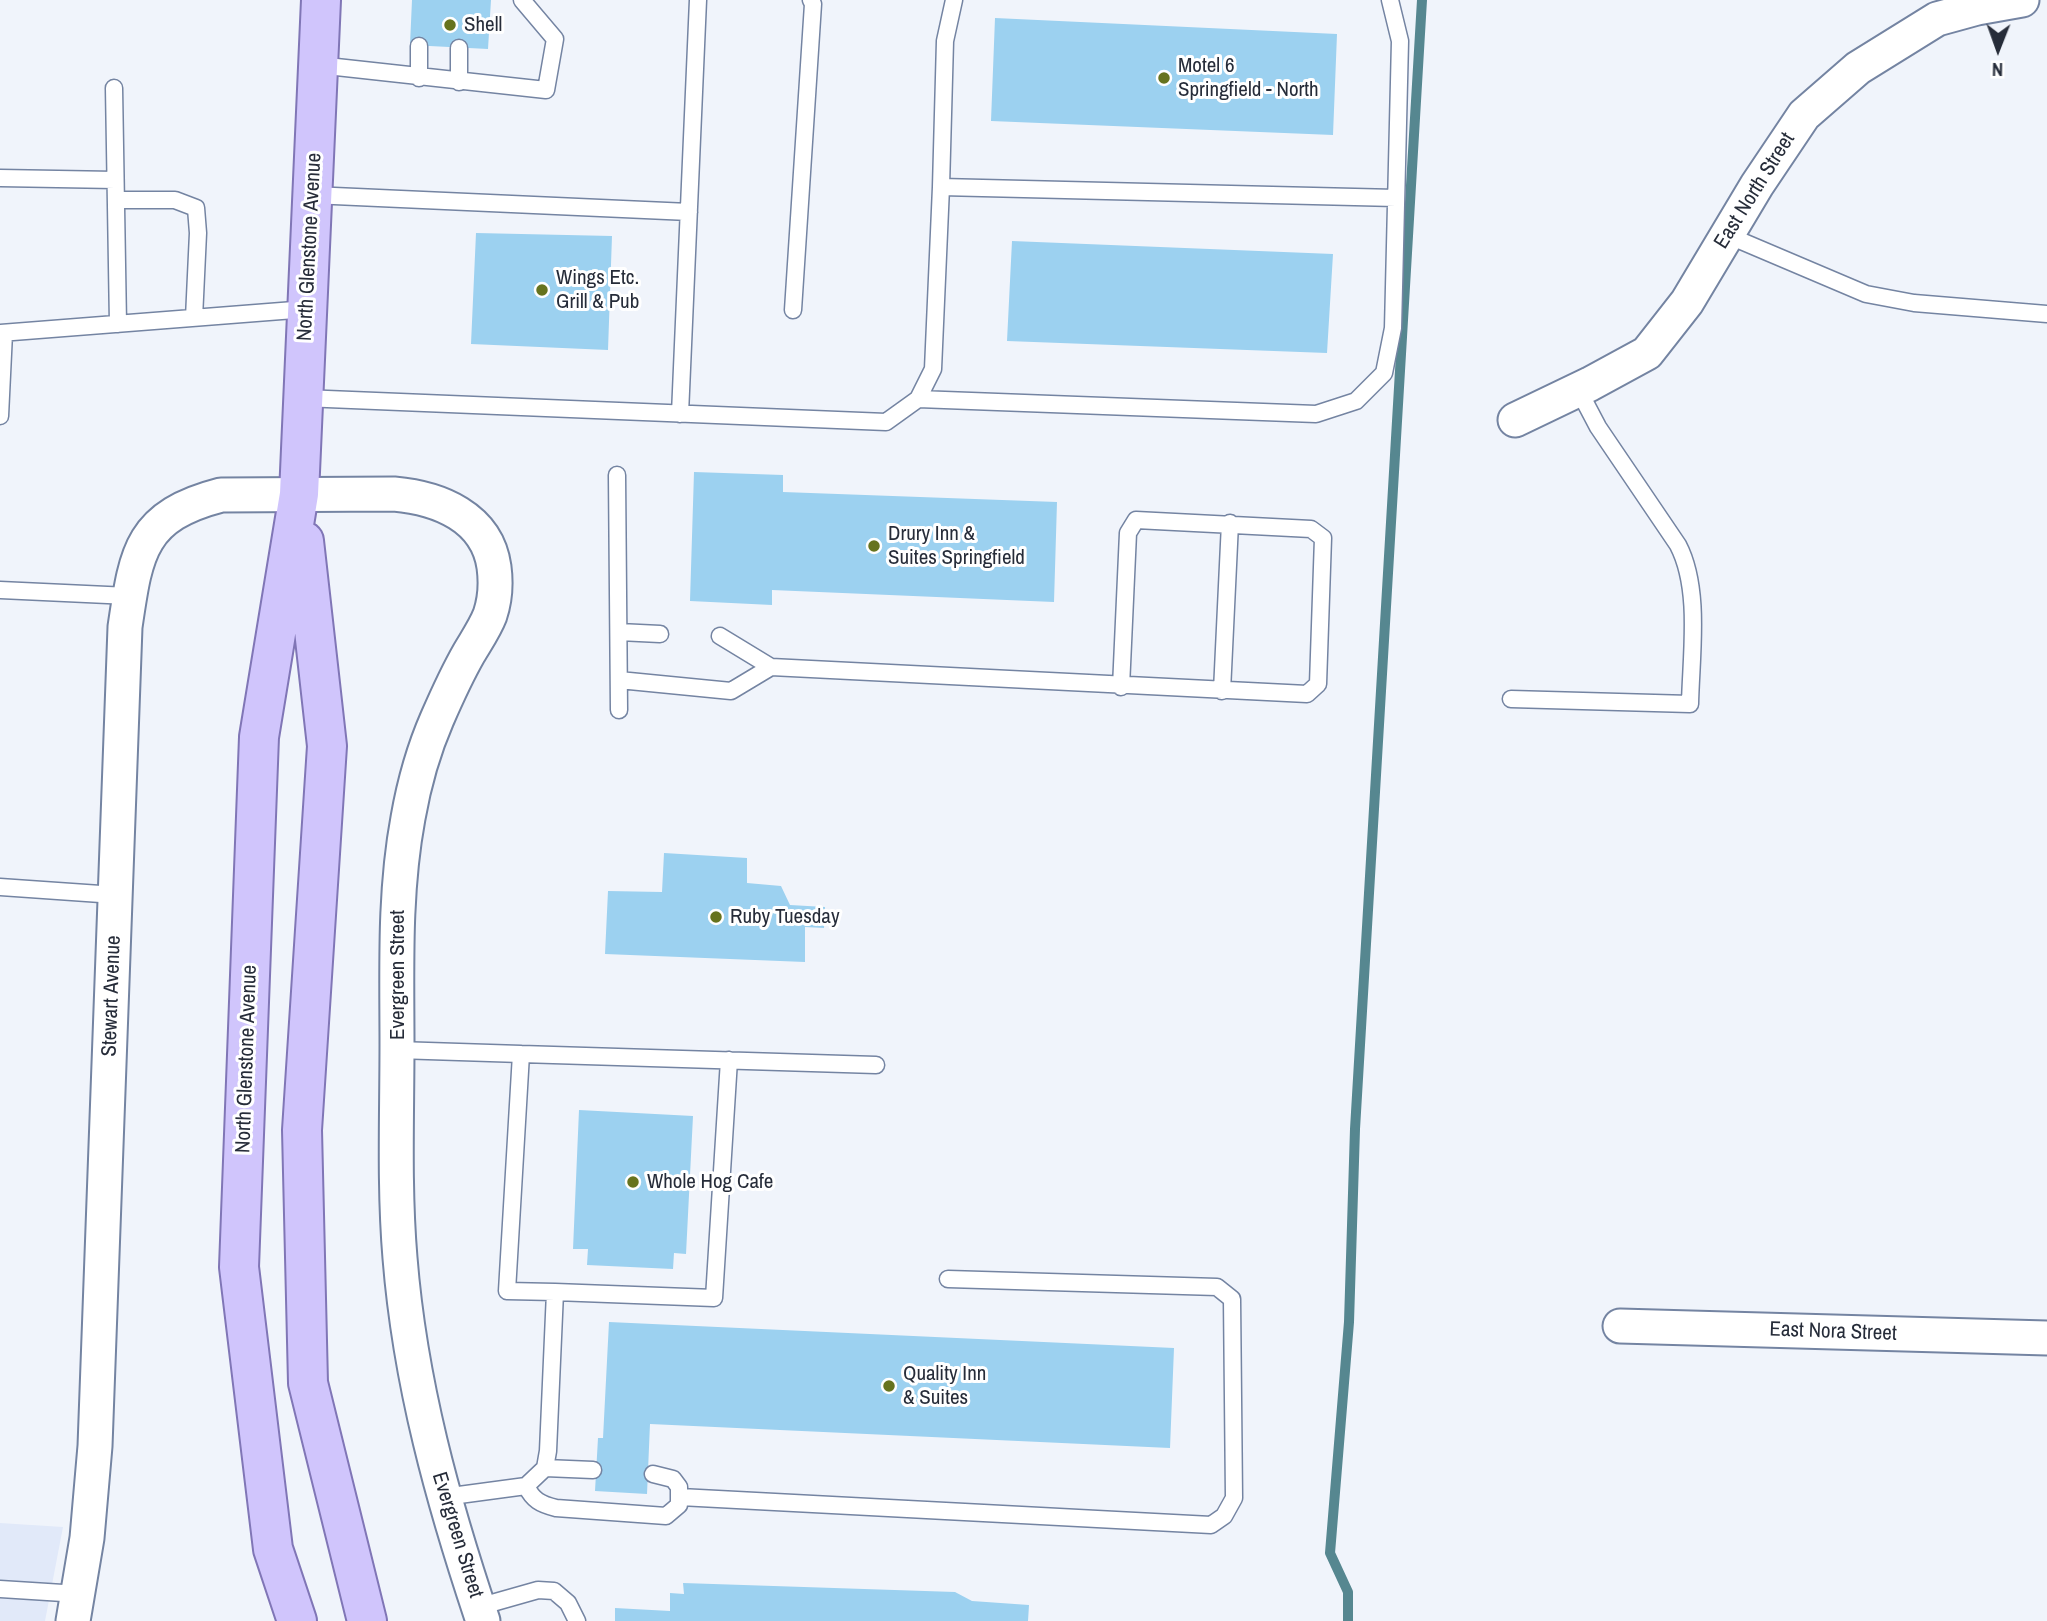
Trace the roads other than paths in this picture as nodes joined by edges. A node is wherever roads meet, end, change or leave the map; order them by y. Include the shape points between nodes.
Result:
1 (321, 0) edge
2 (522, 0) edge
3 (698, 0) edge
4 (811, 0) edge
5 (954, 0) edge
6 (1390, 0) edge
7 (2011, 1) edge
8 (419, 46) dead end
9 (460, 48) dead end
10 (318, 65) junction
11 (419, 78) junction
12 (459, 82) junction
13 (114, 88) dead end
14 (0, 178) edge
15 (115, 180) junction
16 (942, 187) junction
17 (312, 195) junction
18 (1396, 198) junction
19 (116, 200) junction
20 (689, 212) junction
21 (1727, 235) junction
22 (307, 309) junction
23 (793, 310) dead end
24 (2047, 314) edge
25 (194, 318) junction
26 (118, 324) junction
27 (2, 333) edge
28 (1578, 389) junction
29 (303, 398) junction
30 (918, 399) junction
31 (680, 414) junction
32 (0, 416) edge
33 (1515, 420) dead end
34 (617, 475) dead end
35 (299, 494) junction
36 (1230, 523) junction
37 (0, 590) edge
38 (130, 596) junction
39 (619, 632) junction
40 (660, 634) dead end
41 (720, 636) dead end
42 (771, 667) junction
43 (619, 680) junction
44 (1121, 687) junction
45 (1222, 691) junction
46 (1511, 699) dead end
47 (619, 710) dead end
48 (0, 887) edge
49 (115, 895) junction
50 (397, 1050) junction
51 (521, 1054) junction
52 (729, 1060) junction
53 (876, 1065) dead end
54 (948, 1279) dead end
55 (555, 1292) junction
56 (1620, 1326) dead end
57 (2047, 1338) edge
58 (545, 1468) junction
59 (593, 1470) dead end
60 (653, 1474) dead end
61 (526, 1486) junction
62 (443, 1497) junction
63 (680, 1497) junction
64 (0, 1589) edge
65 (76, 1608) edge
66 (480, 1614) edge
67 (297, 1621) edge
68 (367, 1621) edge
69 (577, 1621) edge

1 - 10 main road, North Glenstone Avenue
2 - 12 lane via 555,39 546,90
3 - 20 lane
4 - 23 lane
5 - 16 lane via 945,41
6 - 18 lane via 1401,41
7 - 21 street, East North Street via 1937,19 1858,68 1804,115
8 - 11 lane
9 - 12 lane
10 - 11 lane
10 - 17 main road, North Glenstone Avenue
11 - 12 lane
13 - 15 lane
14 - 15 lane
15 - 19 lane
16 - 18 lane
16 - 30 lane via 933,369
17 - 20 lane
17 - 22 main road, North Glenstone Avenue
18 - 30 lane via 1393,328 1384,373 1356,401 1316,414
19 - 25 lane via 175,200 196,208
19 - 26 lane
20 - 31 lane
21 - 24 lane via 1866,294 1914,303
21 - 28 street, East North Street via 1688,302 1647,353
22 - 25 lane
22 - 29 main road, North Glenstone Avenue
25 - 26 lane
26 - 27 lane
27 - 32 lane
28 - 33 street, East North Street
28 - 46 lane via 1687,563 1690,704
29 - 31 lane
29 - 35 main road, North Glenstone Avenue
30 - 31 lane via 886,422
34 - 39 lane
35 - 38 street, Stewart Avenue via 222,495 181,509 154,529 141,548
35 - 50 street, Evergreen Street via 414,495 452,508 477,527 494,568 489,616 438,717 413,793 399,882
35 - 67 main road, North Glenstone Avenue via 260,737 239,1267 273,1549
35 - 68 main road, North Glenstone Avenue via 327,746 302,1130 308,1383
36 - 44 lane via 1136,520 1128,533
36 - 45 lane
36 - 45 lane via 1311,529 1323,538 1318,684 1307,694
37 - 38 lane
38 - 49 street, Stewart Avenue
39 - 40 lane
39 - 43 lane
41 - 42 lane
42 - 43 lane via 731,691
42 - 44 lane
43 - 47 lane
44 - 45 lane
48 - 49 lane
49 - 65 street, Stewart Avenue via 100,1354 88,1538
50 - 51 lane
50 - 62 street, Evergreen Street via 401,1270 423,1415
51 - 52 lane
51 - 55 lane via 508,1291
52 - 53 lane
52 - 55 lane via 714,1298
54 - 63 lane via 1217,1287 1232,1299 1234,1498 1224,1516 1211,1525
55 - 58 lane
56 - 57 street, East Nora Street
58 - 59 lane
58 - 61 lane
60 - 63 lane via 673,1479
61 - 62 lane
61 - 63 lane via 542,1505 574,1511 666,1516 679,1505
62 - 66 street, Evergreen Street
64 - 65 lane
66 - 69 lane via 538,1590 554,1591 568,1603

